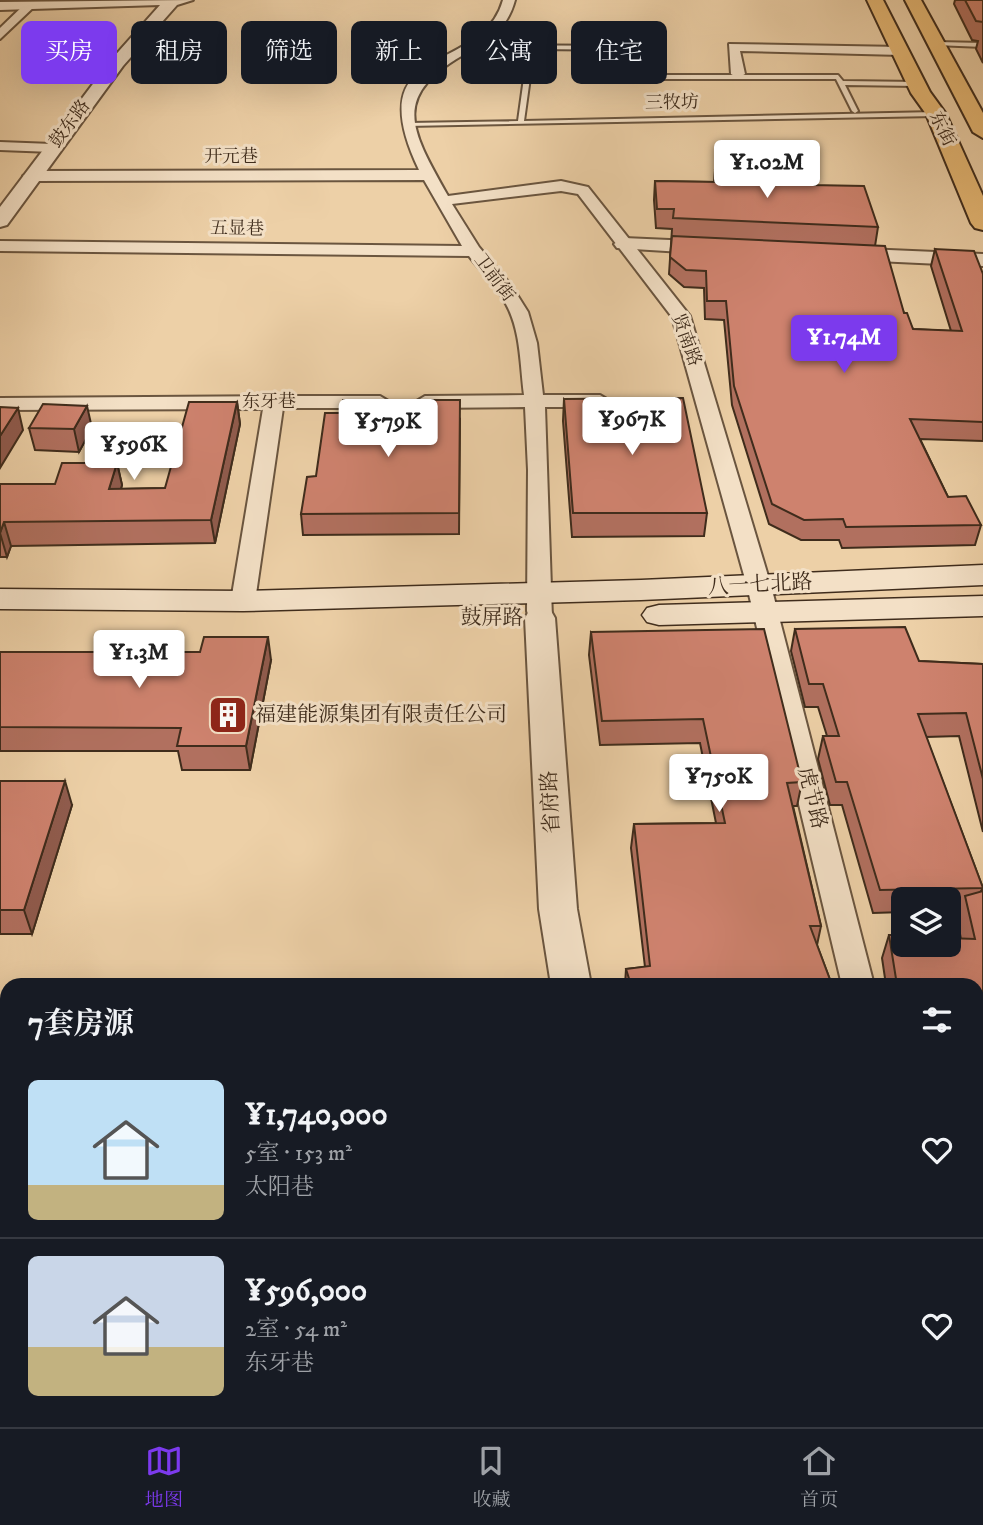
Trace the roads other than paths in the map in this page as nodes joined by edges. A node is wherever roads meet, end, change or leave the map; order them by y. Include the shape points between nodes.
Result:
1 (173, 0) edge
2 (190, 0) edge
3 (509, 0) edge
4 (875, 0) edge
5 (913, 0) edge
6 (30, 5) junction
7 (0, 6) edge
8 (503, 21) edge
9 (1, 34) edge
10 (937, 44) junction
11 (983, 46) edge
12 (557, 47) edge
13 (461, 49) edge
14 (901, 51) junction
15 (738, 74) dead end
16 (841, 83) junction
17 (526, 84) edge
18 (917, 84) junction
19 (855, 111) dead end
20 (936, 114) junction
21 (521, 122) junction
22 (409, 125) junction
23 (983, 132) edge
24 (0, 146) edge
25 (52, 148) junction
26 (430, 175) junction
27 (31, 176) junction
28 (443, 201) junction
29 (0, 220) edge
30 (983, 223) edge
31 (624, 244) junction
32 (0, 246) edge
33 (734, 249) edge
34 (474, 251) junction
35 (817, 253) edge
36 (983, 260) edge
37 (614, 401) edge
38 (680, 401) edge
39 (706, 401) junction
40 (274, 402) junction
41 (535, 402) junction
42 (0, 404) edge
43 (983, 575) edge
44 (0, 599) edge
45 (762, 599) junction
46 (243, 601) junction
47 (539, 605) junction
48 (983, 606) edge
49 (0, 621) edge
50 (570, 978) edge
51 (856, 978) edge

1 - 2 street
1 - 6 street
1 - 25 street, 鼓东路
3 - 8 street
4 - 14 main road, 东街
5 - 10 main road, 东街
6 - 7 street
6 - 9 street
10 - 11 lane
10 - 23 main road, 东街
12 - 16 lane via 640,48 643,77 838,77
13 - 22 street via 433,66 416,85 407,110
14 - 15 street via 733,47
14 - 18 main road, 东街
16 - 18 lane
16 - 19 lane
17 - 21 lane
18 - 20 main road, 东街
20 - 21 lane, 三牧坊
20 - 30 main road, 东街
21 - 22 lane, 三牧坊
22 - 26 street, 卫前街
24 - 25 street
25 - 27 street, 鼓东路
26 - 27 street, 开元巷
26 - 28 street, 卫前街
27 - 29 street, 鼓东路
28 - 31 street, 贤南路 via 570,186 583,190
28 - 34 street, 卫前街
31 - 33 street
31 - 39 street, 贤南路 via 681,316
32 - 34 street, 五显巷
34 - 41 street, 卫前街 via 518,311 527,340
35 - 36 street
37 - 41 street, 东牙巷
38 - 39 street
39 - 45 street, 贤南路
40 - 41 street, 东牙巷
40 - 42 street, 东牙巷
40 - 46 street
41 - 47 street, 卫前街
43 - 45 main road, 八一七北路
44 - 46 main road, 鼓屏路
45 - 47 main road, 鼓屏路
45 - 48 main road, 鼓屏路
45 - 51 street, 虎节路
46 - 47 main road, 鼓屏路
47 - 49 main road, 鼓屏路
47 - 50 street, 省府路 via 558,909

